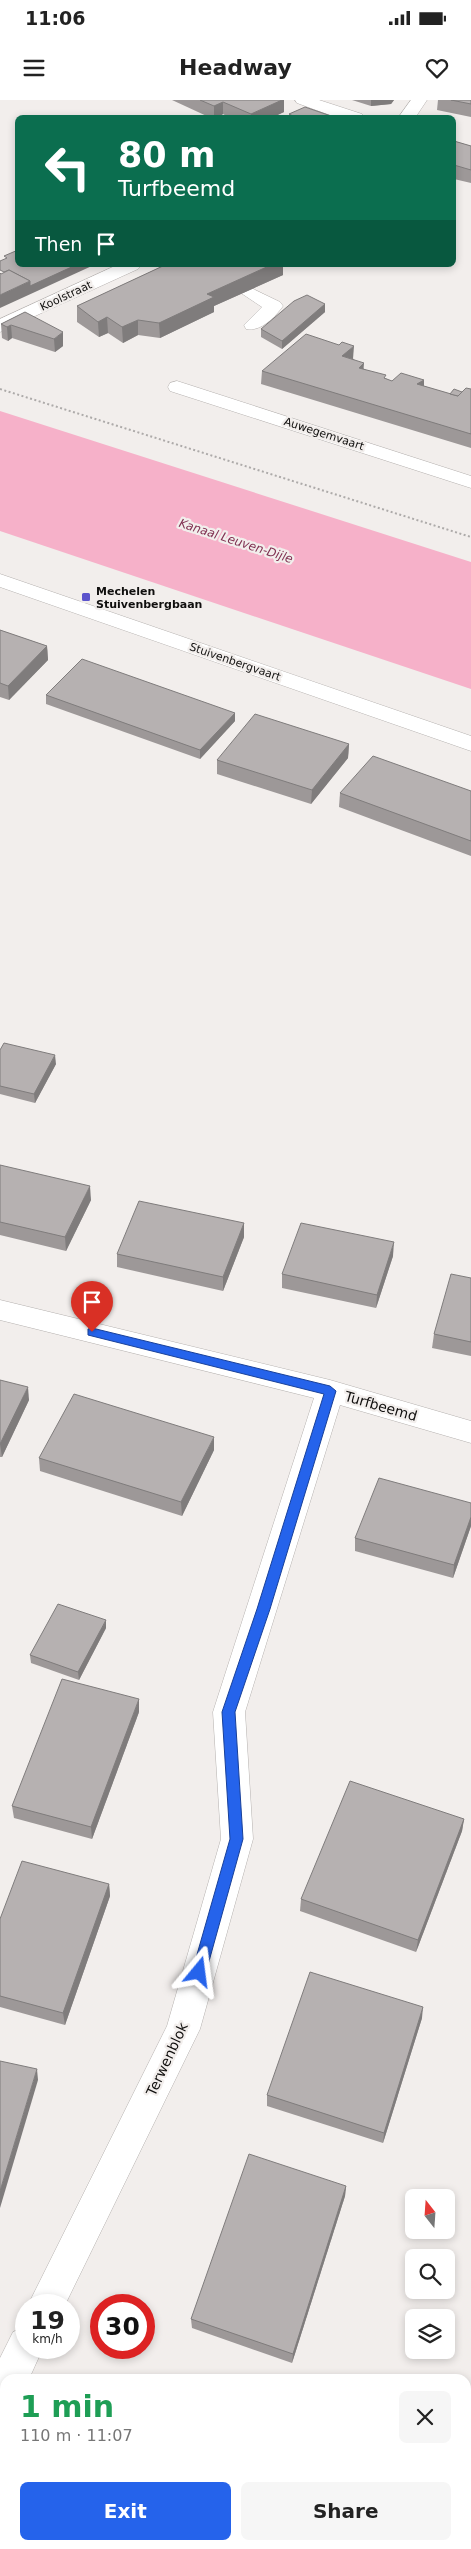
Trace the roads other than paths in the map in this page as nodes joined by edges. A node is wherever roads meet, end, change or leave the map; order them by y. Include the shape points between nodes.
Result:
1 (303, 100) edge
2 (419, 100) edge
3 (347, 115) edge
4 (408, 115) edge
5 (128, 267) edge
6 (247, 291) edge
7 (253, 325) dead end
8 (0, 326) edge
9 (177, 388) dead end
10 (471, 482) edge
11 (0, 580) edge
12 (471, 744) edge
13 (0, 1310) edge
14 (330, 1391) junction
15 (471, 1432) edge
16 (51, 2294) edge
17 (19, 2359) edge
18 (12, 2374) edge

1 - 3 street
2 - 4 street
5 - 8 street, Koolstraat
6 - 7 street via 274,306
9 - 10 street, Auwegemvaart
11 - 12 street, Stuivenbergvaart
13 - 14 street, Turfbeemd
14 - 15 street, Turfbeemd
14 - 16 street, Terwenblok via 229,1712 237,1839 183,2030
17 - 18 street

